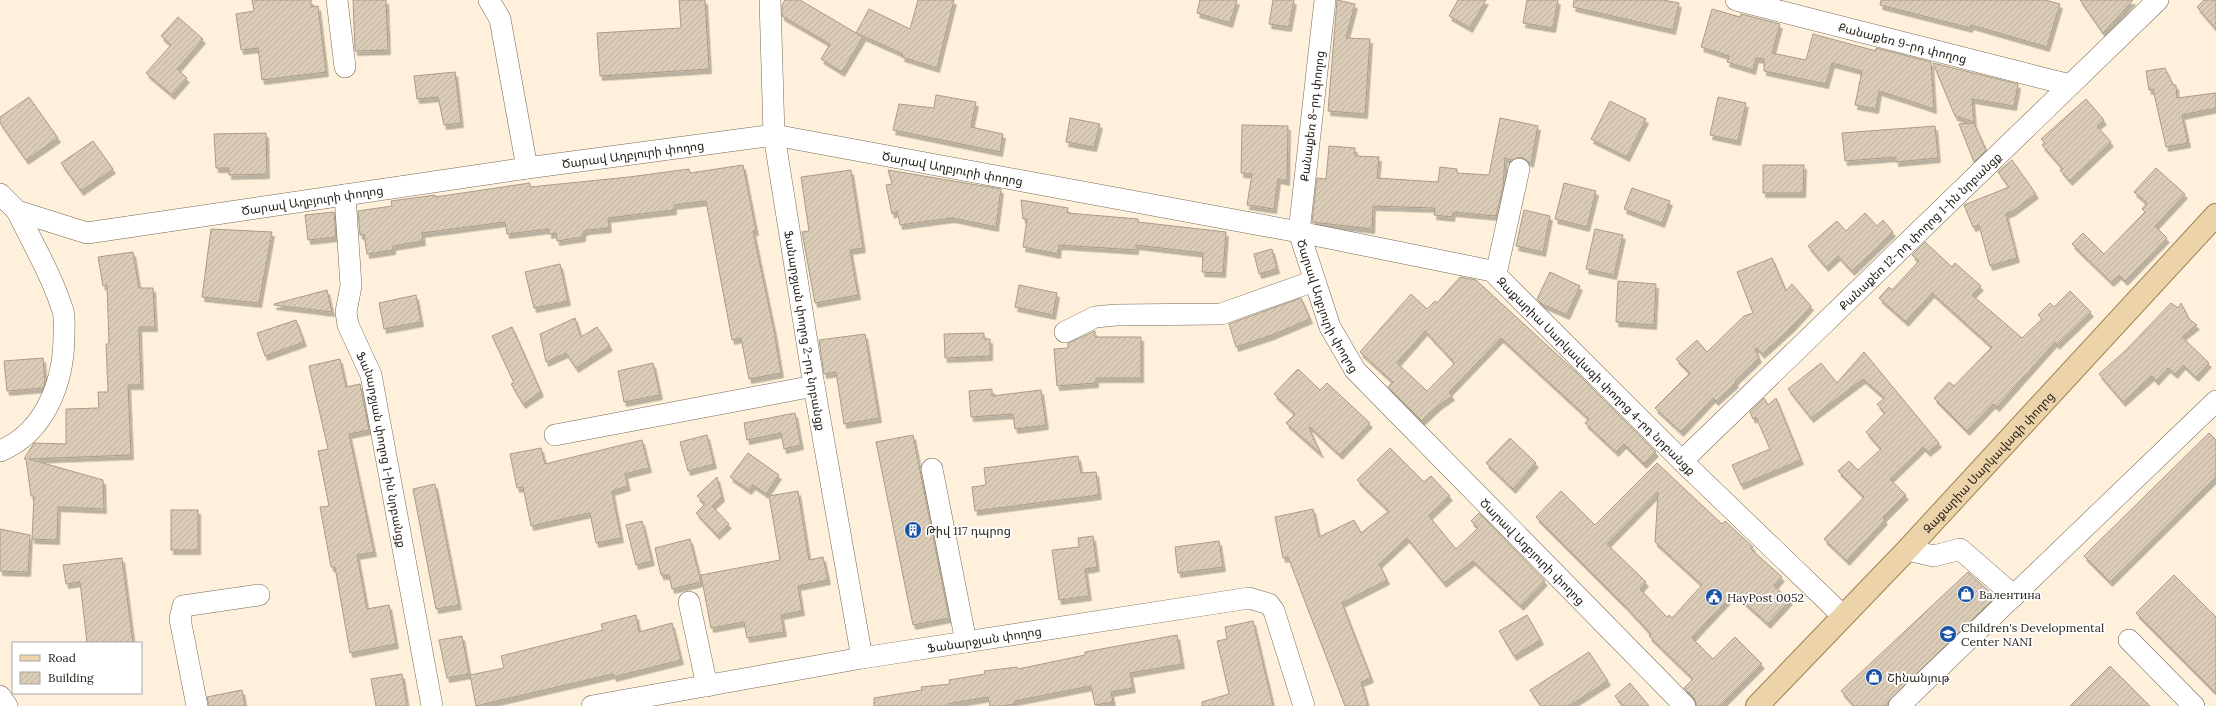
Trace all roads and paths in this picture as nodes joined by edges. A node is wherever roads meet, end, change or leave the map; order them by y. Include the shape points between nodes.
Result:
1 (337, 0) edge
2 (489, 0) edge
3 (770, 0) edge
4 (1326, 0) edge
5 (1736, 0) edge
6 (2158, 0) edge
7 (345, 67) dead end
8 (2070, 85) junction
9 (774, 135) junction
10 (528, 168) junction
11 (1519, 169) dead end
12 (0, 194) edge
13 (345, 195) junction
14 (17, 211) junction
15 (2216, 215) edge
16 (1299, 232) junction
17 (1496, 274) junction
18 (1314, 281) junction
19 (1065, 332) dead end
20 (814, 386) junction
21 (2216, 401) edge
22 (555, 435) dead end
23 (0, 451) edge
24 (1682, 461) junction
25 (932, 469) dead end
26 (1907, 550) junction
27 (259, 595) dead end
28 (2014, 596) junction
29 (689, 602) dead end
30 (1843, 616) junction
31 (2129, 640) dead end
32 (966, 642) junction
33 (862, 658) junction
34 (707, 686) junction
35 (0, 696) edge
36 (7, 706) edge
37 (197, 706) edge
38 (432, 706) edge
39 (592, 706) edge
40 (1304, 706) edge
41 (1685, 706) edge
42 (1757, 706) edge
43 (1899, 706) edge
44 (2194, 706) edge

1 - 7 street
2 - 10 street via 500,18
3 - 9 street, Ֆանարջյան փողոց 2-րդ նրբանցք
4 - 16 street, Քանաքեռ 8-րդ փողոց
5 - 8 street, Քանաքեռ 9-րդ փողոց
6 - 8 street, Քանաքեռ 12-րդ փողոց 1-ին նրբանցք
8 - 24 street, Քանաքեռ 12-րդ փողոց 1-ին նրբանցք
9 - 10 street, Ծարավ Աղբյուրի փողոց
9 - 16 street, Ծարավ Աղբյուրի փողոց
9 - 20 street, Ֆանարջյան փողոց 2-րդ նրբանցք
10 - 13 street, Ծարավ Աղբյուրի փողոց
11 - 17 street
12 - 14 street, Ծարավ Աղբյուրի փողոց
13 - 14 street, Ծարավ Աղբյուրի փողոց via 87,233
13 - 38 street, Ֆանարջյան փողոց 1-ին նրբանցք via 351,286 346,312 348,326 371,375
14 - 23 street via 42,258 64,313 64,356 58,384 49,404 28,433 10,447
15 - 26 main road, Զաքարիա Սարկավագի փողոց
16 - 17 street, Զաքարիա Սարկավագի փողոց 4-րդ նրբանցք via 1492,271
16 - 18 street, Ծարավ Աղբյուրի փողոց
17 - 24 street, Զաքարիա Սարկավագի փողոց 4-րդ նրբանցք
18 - 19 street via 1221,314 1095,317
18 - 41 street, Ծարավ Աղբյուրի փողոց via 1330,327 1355,370
20 - 22 street
20 - 33 street, Ֆանարջյան փողոց 2-րդ նրբանցք
21 - 28 street
24 - 30 street, Զաքարիա Սարկավագի փողոց 4-րդ նրբանցք
25 - 32 street
26 - 28 street via 1934,556 1960,549
26 - 30 main road, Զաքարիա Սարկավագի փողոց
27 - 37 street via 183,606 180,619
28 - 43 street
29 - 34 street
30 - 42 main road, Զաքարիա Սարկավագի փողոց
31 - 44 street
32 - 33 street, Ֆանարջյան փողոց
32 - 40 street, Ֆանարջյան փողոց via 1249,598 1269,604 1274,611
33 - 34 street, Ֆանարջյան փողոց
34 - 39 street, Ֆանարջյան փողոց
35 - 36 street

